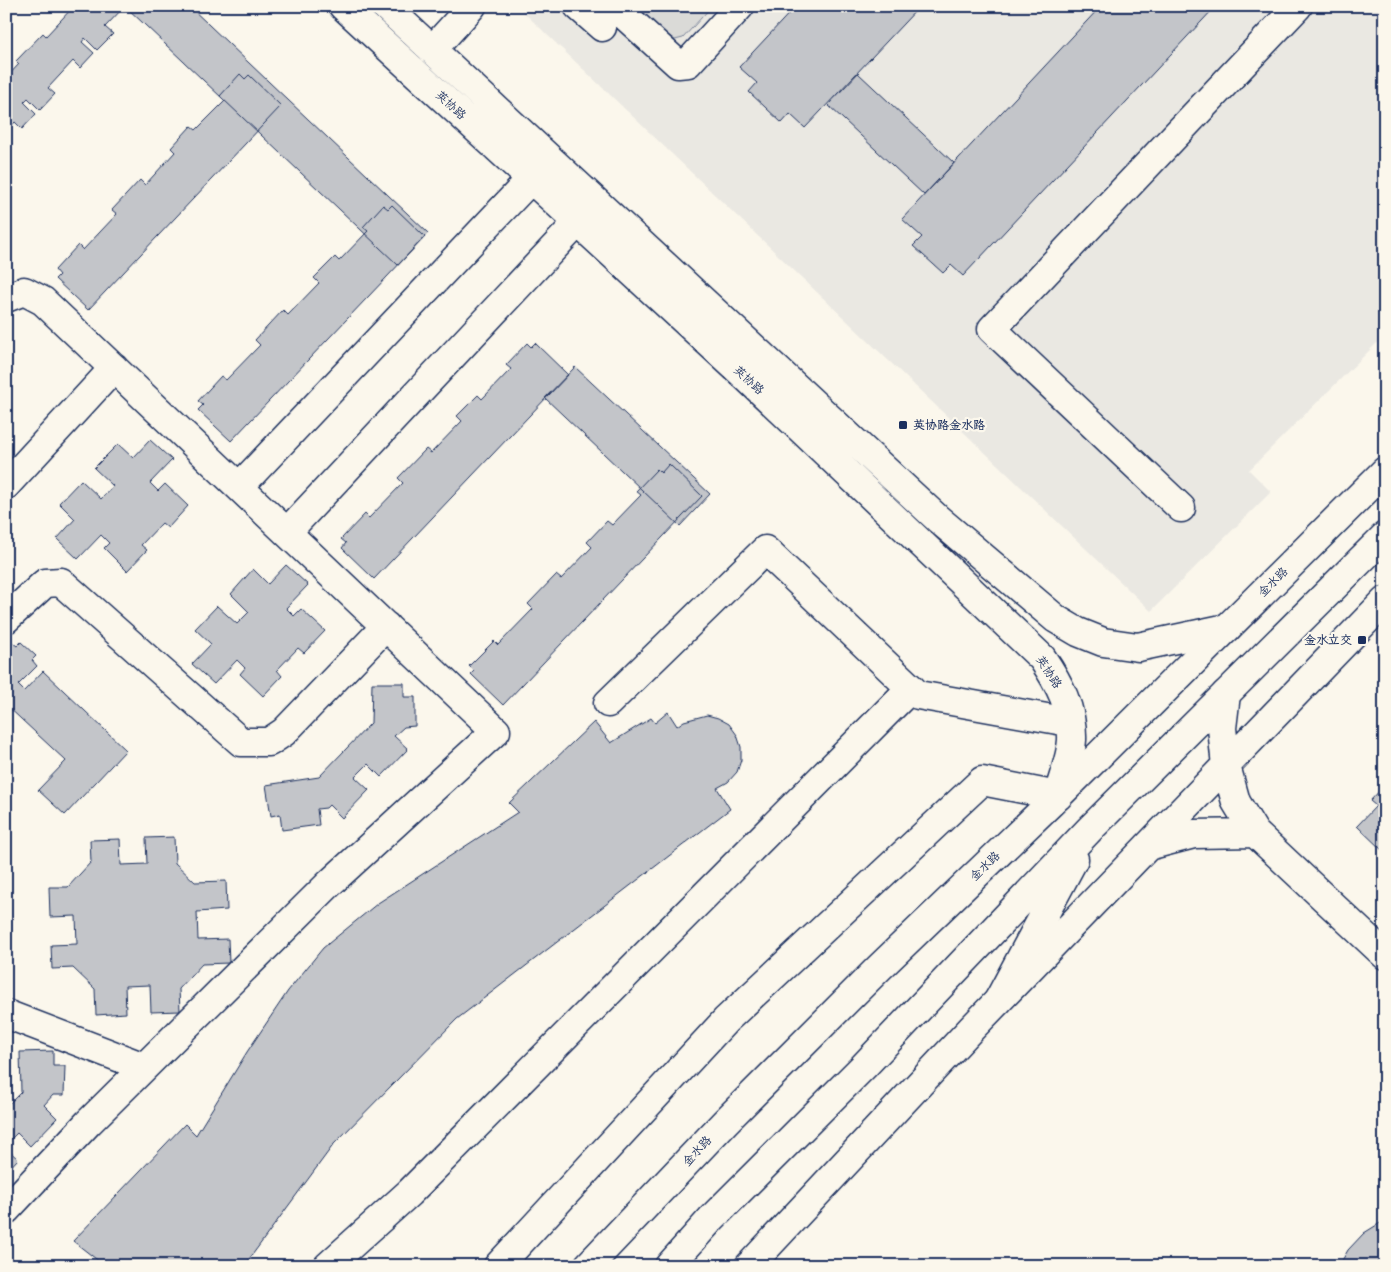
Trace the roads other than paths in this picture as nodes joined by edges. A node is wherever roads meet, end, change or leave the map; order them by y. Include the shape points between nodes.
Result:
1 (344, 6) edge
2 (385, 6) edge
3 (472, 6) edge
4 (740, 6) edge
5 (1298, 6) edge
6 (598, 13) edge
7 (432, 50) junction
8 (531, 179) junction
9 (578, 222) junction
10 (8, 293) edge
11 (114, 368) junction
12 (1385, 470) edge
13 (6, 485) edge
14 (239, 487) junction
15 (1181, 508) dead end
16 (287, 532) junction
17 (1385, 536) edge
18 (1385, 601) edge
19 (11, 605) edge
20 (386, 626) junction
21 (1227, 628) junction
22 (910, 688) junction
23 (1226, 694) junction
24 (608, 703) dead end
25 (1069, 722) junction
26 (1226, 766) junction
27 (1058, 796) junction
28 (1090, 829) junction
29 (1255, 833) junction
30 (1148, 846) junction
31 (1385, 955) edge
32 (998, 1002) junction
33 (6, 1014) edge
34 (144, 1068) junction
35 (6, 1210) edge
36 (328, 1266) edge
37 (498, 1266) edge
38 (588, 1266) edge
39 (669, 1266) edge
40 (749, 1266) edge

1 - 8 street, 英协路
2 - 7 street
3 - 7 street
4 - 6 street via 688,63 678,64
5 - 15 street via 992,329
7 - 21 street via 938,519 1056,619 1103,642 1138,647
8 - 9 street, 英协路
8 - 14 street
9 - 16 street
9 - 25 street, 英协路 via 1042,658 1060,686
10 - 11 street via 24,291 44,301
11 - 13 street
11 - 14 street
12 - 21 street, 金水路
14 - 16 street
16 - 20 street
17 - 23 street
18 - 26 street
19 - 20 street via 45,583 60,582 241,742 269,742 284,732
20 - 34 street via 496,731 330,883
21 - 27 street, 金水路
22 - 24 street via 765,550
22 - 25 street via 918,695
22 - 36 street via 409,1193
23 - 26 street via 1222,728
23 - 28 street
25 - 27 street, 英协路 via 1072,741
26 - 29 street via 1236,802
26 - 30 street
27 - 37 street via 982,781 726,1020
27 - 38 street, 金水路 via 880,966
28 - 32 street
28 - 39 street
29 - 30 street via 1194,834
29 - 31 street
30 - 32 street
32 - 40 street
33 - 34 street
34 - 35 street

